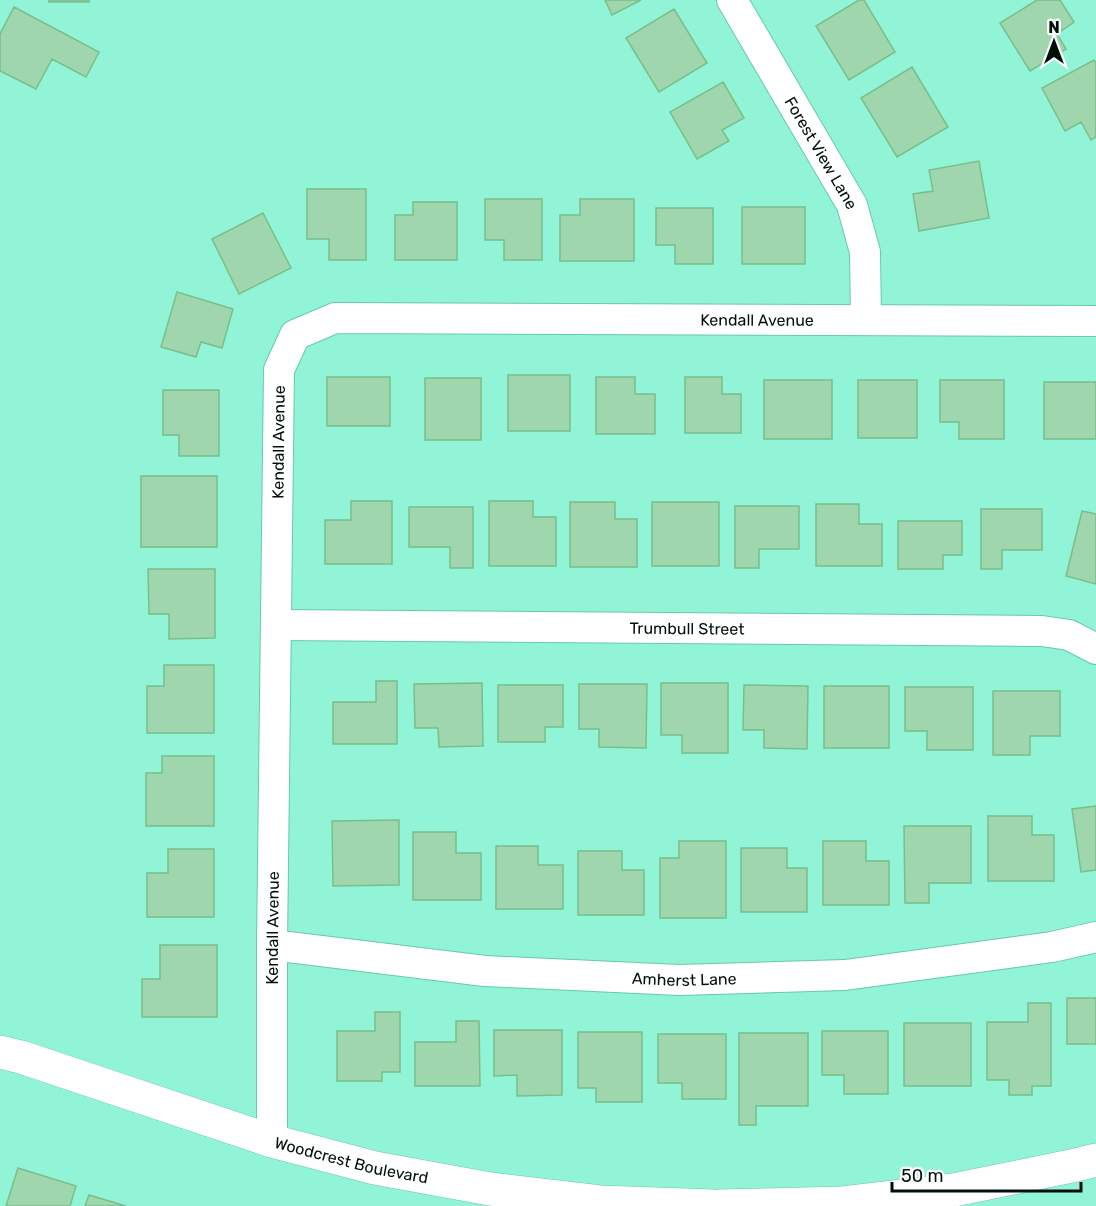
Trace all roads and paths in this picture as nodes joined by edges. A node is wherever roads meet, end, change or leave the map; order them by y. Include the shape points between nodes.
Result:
1 (732, 0) edge
2 (866, 320) junction
3 (1096, 321) edge
4 (276, 625) junction
5 (1096, 649) edge
6 (1096, 937) edge
7 (272, 945) junction
8 (0, 1052) edge
9 (272, 1141) junction
10 (1096, 1160) edge
11 (713, 1206) edge
12 (719, 1206) edge

1 - 2 street, Forest View Lane via 852,205 865,252
2 - 3 street, Kendall Avenue
2 - 4 street, Kendall Avenue via 335,318 295,335 279,370
4 - 5 street, Trumbull Street via 1042,631 1069,635
4 - 7 street, Kendall Avenue
6 - 7 street, Amherst Lane via 1052,947 845,975 679,980 484,971
7 - 9 street, Kendall Avenue
8 - 9 street, Woodcrest Boulevard
9 - 11 street, Woodcrest Boulevard via 375,1168 490,1189 600,1202
10 - 12 street via 954,1190 843,1203

